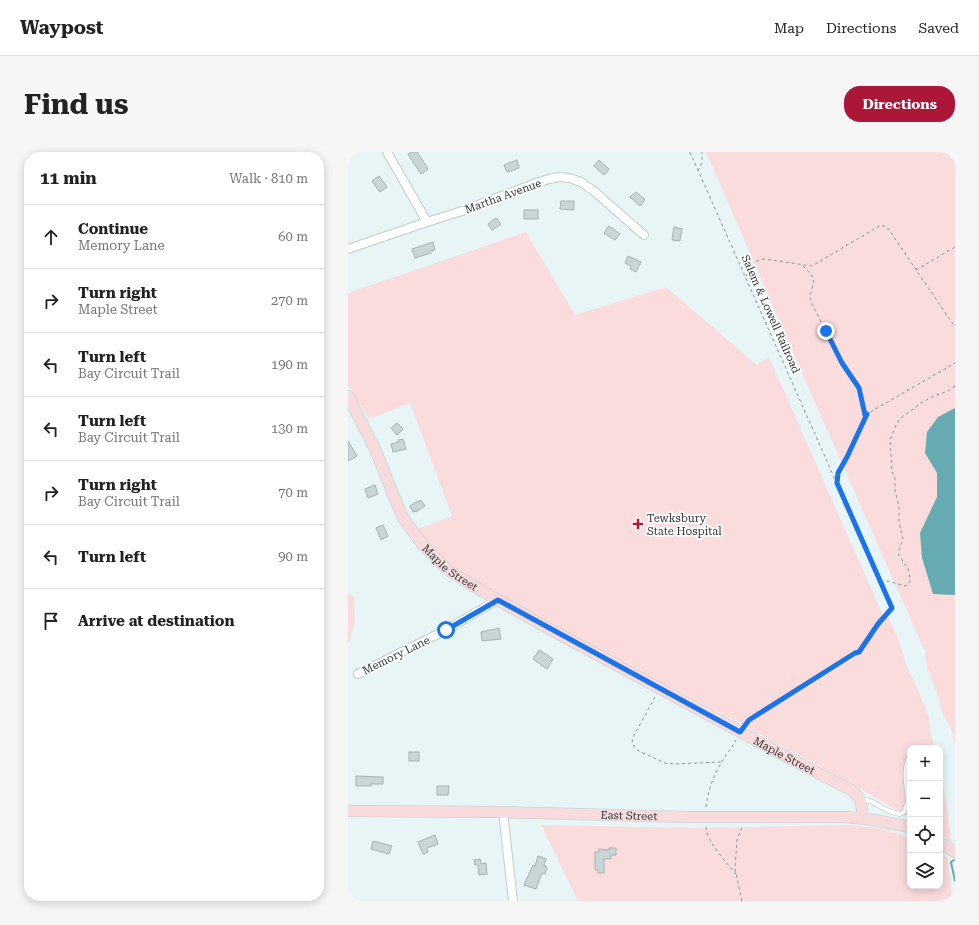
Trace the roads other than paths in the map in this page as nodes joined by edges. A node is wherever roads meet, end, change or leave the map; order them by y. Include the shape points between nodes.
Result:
1 (387, 152) edge
2 (426, 222) junction
3 (644, 235) dead end
4 (348, 249) edge
5 (348, 396) edge
6 (498, 600) junction
7 (358, 674) dead end
8 (907, 764) edge
9 (907, 779) edge
10 (861, 801) junction
11 (907, 804) edge
12 (348, 811) edge
13 (503, 812) junction
14 (863, 818) junction
15 (907, 826) edge
16 (943, 844) edge
17 (955, 852) edge
18 (513, 901) edge

1 - 2 street
2 - 3 street, Martha Avenue via 536,183 564,177 575,180 595,192
2 - 4 street, Martha Avenue
5 - 6 street, Maple Street via 375,449 402,516 414,535 448,570
6 - 7 street, Memory Lane via 446,630
6 - 10 street, Maple Street via 851,790
8 - 9 lane
10 - 11 lane via 866,799 900,814 904,812
10 - 14 street
12 - 13 street, East Street
13 - 14 street, East Street
13 - 18 street
14 - 15 street, East Street
16 - 17 street

